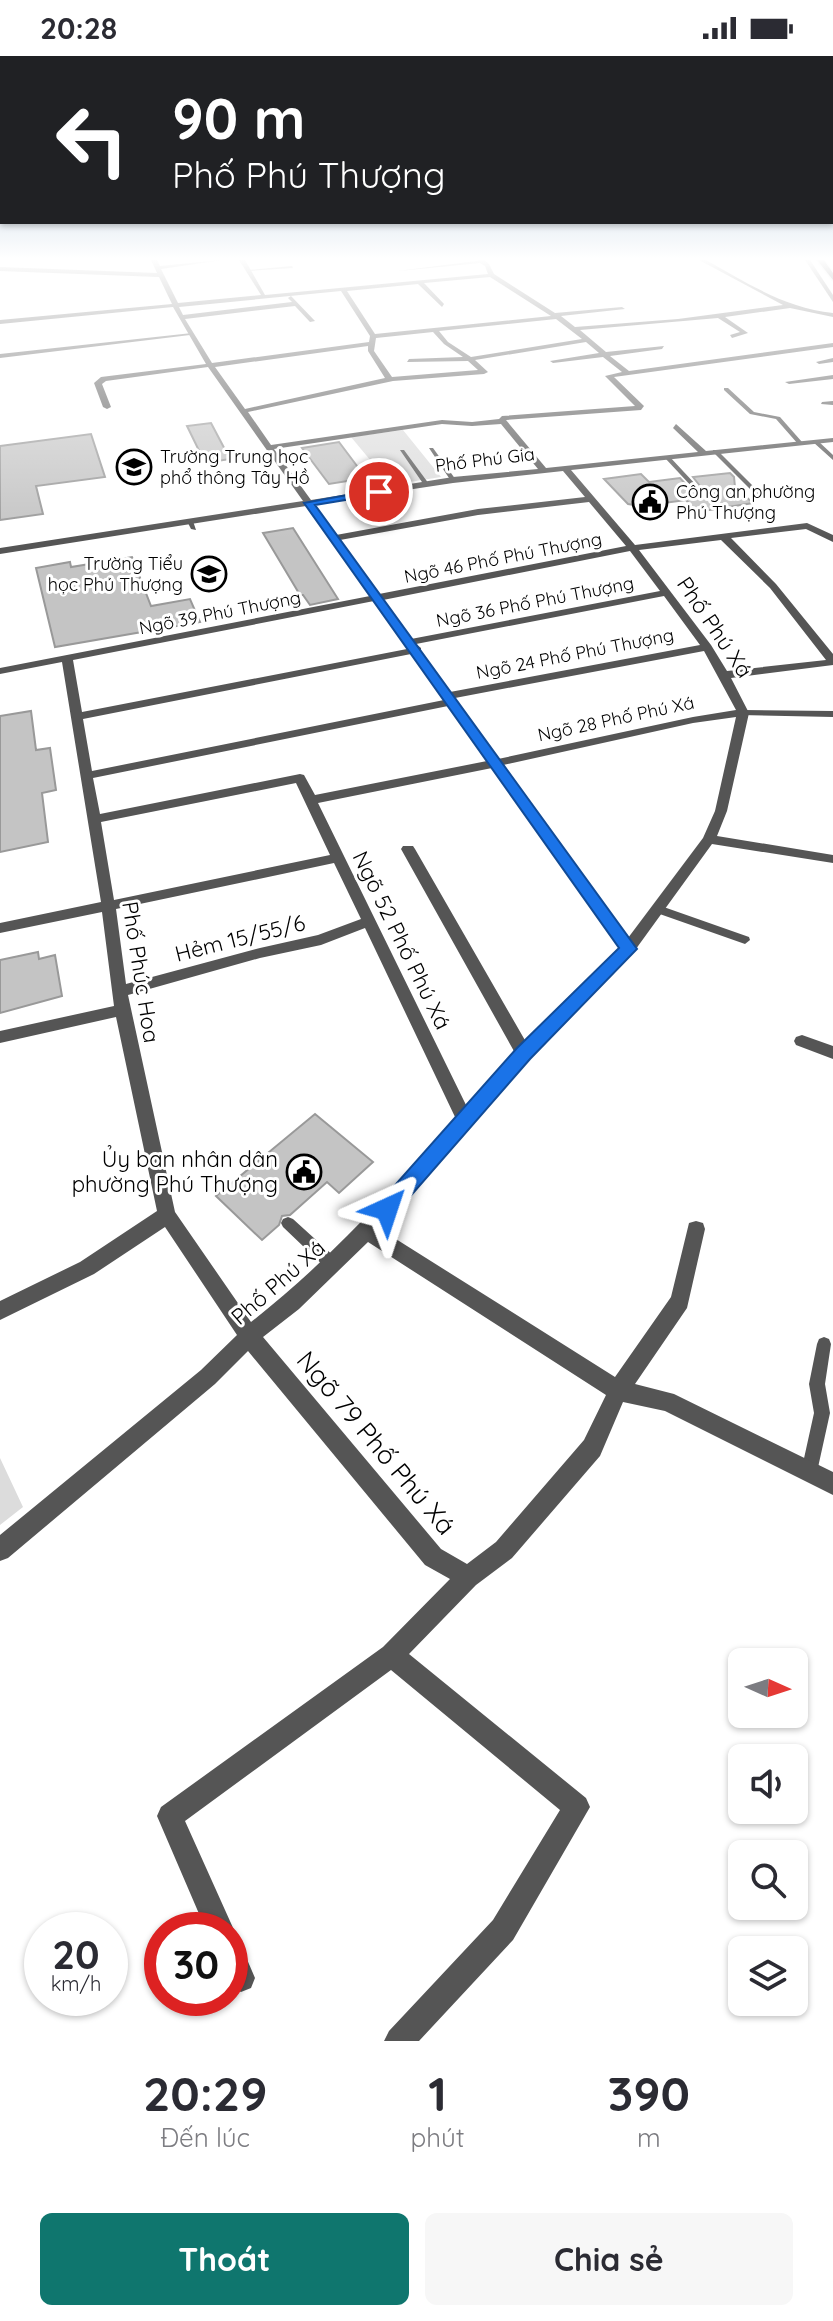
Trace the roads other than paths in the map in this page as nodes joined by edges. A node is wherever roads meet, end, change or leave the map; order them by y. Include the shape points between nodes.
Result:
1 (29, 353) edge
2 (202, 353) edge
3 (291, 353) edge
4 (372, 353) edge
5 (460, 353) edge
6 (509, 353) edge
7 (604, 353) junction
8 (608, 353) edge
9 (774, 353) edge
10 (0, 356) edge
11 (470, 359) junction
12 (833, 360) edge
13 (409, 361) dead end
14 (553, 361) dead end
15 (819, 362) dead end
16 (210, 365) junction
17 (626, 372) junction
18 (833, 377) edge
19 (389, 378) junction
20 (789, 382) dead end
21 (726, 389) dead end
22 (107, 407) dead end
23 (244, 411) junction
24 (503, 421) junction
25 (676, 426) dead end
26 (833, 440) edge
27 (815, 441) junction
28 (800, 443) junction
29 (271, 447) junction
30 (431, 449) dead end
31 (402, 451) dead end
32 (715, 451) junction
33 (703, 452) junction
34 (667, 457) junction
35 (833, 458) edge
36 (564, 467) junction
37 (543, 469) junction
38 (453, 480) junction
39 (426, 484) junction
40 (695, 487) dead end
41 (757, 493) dead end
42 (591, 499) junction
43 (309, 503) junction
44 (724, 537) junction
45 (832, 537) edge
46 (335, 538) junction
47 (633, 548) junction
48 (0, 551) edge
49 (666, 593) junction
50 (380, 598) junction
51 (414, 646) junction
52 (707, 647) junction
53 (67, 658) junction
54 (833, 662) edge
55 (0, 671) edge
56 (725, 675) junction
57 (451, 699) junction
58 (743, 713) junction
59 (833, 714) edge
60 (76, 717) junction
61 (497, 763) junction
62 (85, 776) junction
63 (311, 800) junction
64 (92, 820) junction
65 (709, 839) junction
66 (408, 849) dead end
67 (339, 858) junction
68 (833, 859) edge
69 (108, 904) junction
70 (658, 909) junction
71 (369, 921) junction
72 (0, 928) edge
73 (745, 940) dead end
74 (628, 949) junction
75 (119, 992) junction
76 (122, 1010) junction
77 (0, 1037) edge
78 (802, 1041) dead end
79 (833, 1053) edge
80 (524, 1054) junction
81 (465, 1121) junction
82 (167, 1215) junction
83 (288, 1223) dead end
84 (696, 1229) dead end
85 (367, 1231) junction
86 (332, 1264) junction
87 (0, 1311) edge
88 (249, 1336) junction
89 (824, 1344) dead end
90 (618, 1391) junction
91 (809, 1472) junction
92 (833, 1484) edge
93 (0, 1550) edge
94 (468, 1577) junction
95 (391, 1655) junction
96 (212, 1912) edge
97 (399, 2041) edge

1 - 10 lane
2 - 16 street
3 - 16 street
4 - 19 street
5 - 11 street
6 - 11 street
7 - 8 street
7 - 14 street
7 - 17 street
9 - 17 street
11 - 13 street
11 - 19 street via 484,372
12 - 15 street
16 - 22 street via 99,381
16 - 23 street
17 - 24 street via 609,376 641,408
18 - 20 street
19 - 23 street
21 - 28 lane via 752,413 778,418
23 - 29 street
24 - 29 street via 442,422
24 - 37 street
25 - 33 street
26 - 27 street, Phố Phú Gia
27 - 28 street, Phố Phú Gia
27 - 35 lane
28 - 32 street, Phố Phú Gia
29 - 43 street
30 - 38 lane
31 - 39 lane
32 - 33 street, Phố Phú Gia
32 - 41 lane
33 - 34 street, Phố Phú Gia
34 - 36 street, Phố Phú Gia
34 - 40 lane
36 - 37 street, Phố Phú Gia
36 - 42 street, Phố Phú Xá
37 - 38 street, Phố Phú Gia
38 - 39 street, Phố Phú Gia
39 - 43 street, Phố Phú Gia
42 - 46 street via 478,512
42 - 47 street, Phố Phú Xá
43 - 46 street
43 - 48 street, Phố Phú Gia
44 - 45 street, Ngõ 46 Phố Phú Thượng via 807,526
44 - 47 street, Ngõ 46 Phố Phú Thượng
44 - 54 street via 773,586
46 - 50 street
47 - 49 street, Phố Phú Xá
47 - 50 street, Ngõ 46 Phố Phú Thượng
49 - 51 street, Ngõ 36 Phố Phú Thượng
49 - 52 street, Phố Phú Xá
50 - 51 street
50 - 53 street, Ngõ 39 Phú Thượng
51 - 57 street
51 - 60 street, Ngõ 36 Phố Phú Thượng
52 - 56 street, Phố Phú Xá
52 - 57 street, Ngõ 24 Phố Phú Thượng
53 - 55 street
53 - 60 street, Phố Phúc Hoa
54 - 56 street
56 - 58 street, Phố Phú Xá
57 - 61 street
57 - 62 street, Ngõ 24 Phố Phú Thượng
58 - 59 lane
58 - 61 street, Ngõ 28 Phố Phú Xá
58 - 65 street, Phố Phú Xá via 721,811
60 - 62 street, Phố Phúc Hoa
61 - 63 street, Ngõ 28 Phố Phú Xá
61 - 74 street
62 - 64 street, Phố Phúc Hoa
63 - 64 street, Ngõ 52 Phố Phú Xá via 300,778
63 - 67 street, Ngõ 52 Phố Phú Xá
64 - 69 street, Phố Phúc Hoa
65 - 68 street
65 - 70 street, Phố Phú Xá
66 - 80 street
67 - 69 street
67 - 71 street, Ngõ 52 Phố Phú Xá
69 - 72 street
69 - 75 street, Phố Phúc Hoa
70 - 73 lane
70 - 74 street, Phố Phú Xá
71 - 75 street, Hẻm 15/55/6 via 321,940
71 - 81 street, Ngõ 52 Phố Phú Xá
74 - 80 street, Phố Phú Xá
75 - 76 street, Phố Phúc Hoa
76 - 77 street
76 - 82 street, Phố Phúc Hoa
78 - 79 street
80 - 81 street, Phố Phú Xá
81 - 85 street, Phố Phú Xá
82 - 87 street via 87,1268
82 - 88 street, Phố Phúc Hoa
83 - 86 lane
84 - 90 street via 680,1301
85 - 86 street, Phố Phú Xá
85 - 90 street
86 - 88 street, Phố Phú Xá
88 - 93 street, Phố Phú Xá via 208,1377
88 - 94 street, Ngõ 79 Phố Phú Xá via 433,1557
89 - 91 lane via 817,1384 822,1413
90 - 91 street via 667,1401
90 - 94 street via 592,1448 504,1550
91 - 92 street
94 - 95 street
95 - 96 street via 170,1816
95 - 97 street via 577,1807 503,1930

